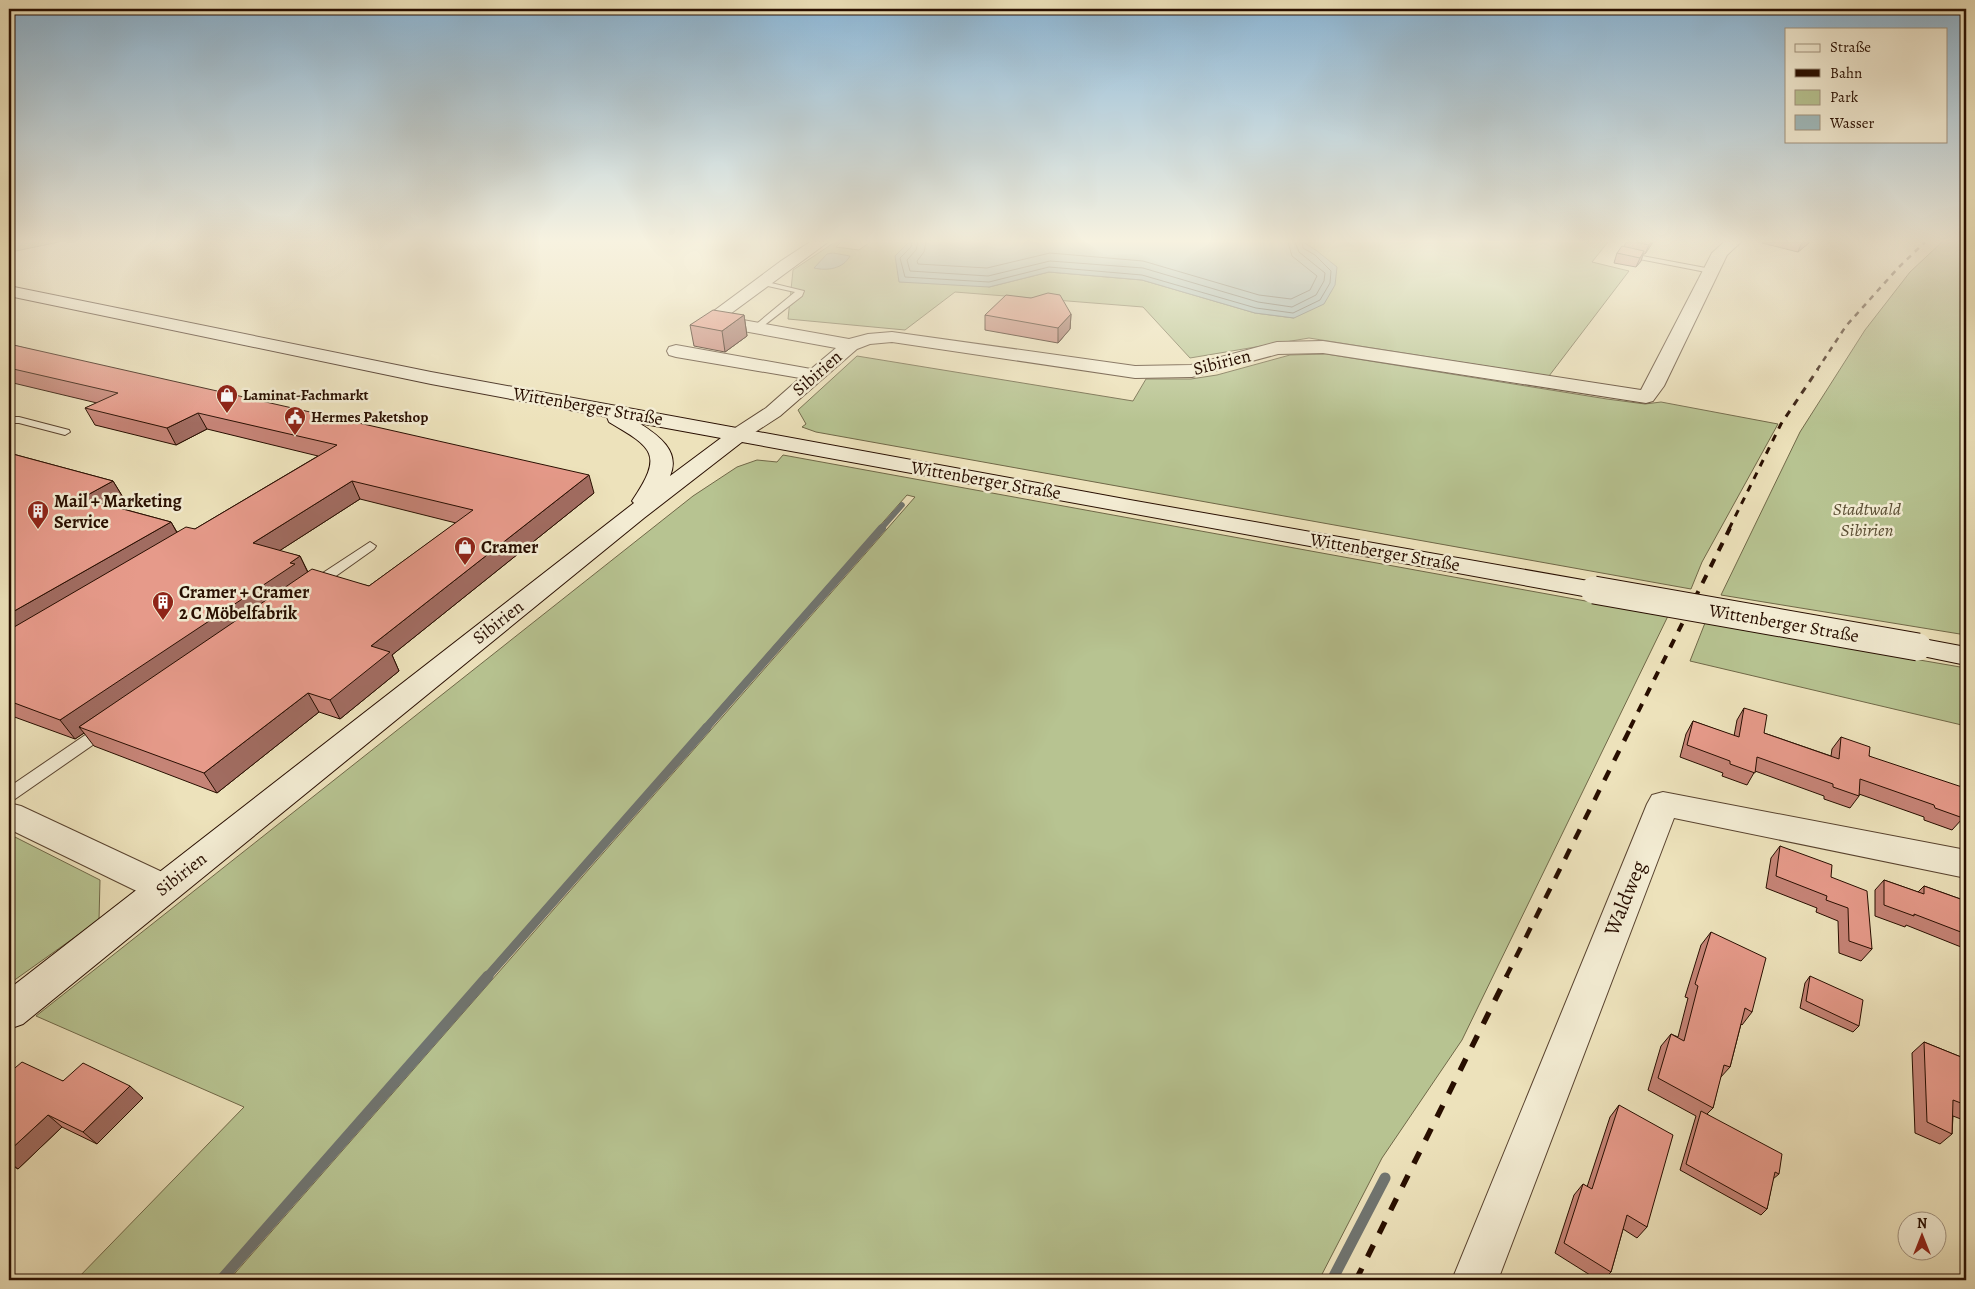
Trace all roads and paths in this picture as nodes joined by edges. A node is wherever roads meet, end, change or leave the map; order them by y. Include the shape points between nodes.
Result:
1 (63, 302) edge
2 (735, 302) edge
3 (789, 302) edge
4 (1696, 302) edge
5 (757, 328) junction
6 (850, 345) junction
7 (676, 351) dead end
8 (814, 375) junction
9 (598, 408) junction
10 (9, 420) edge
11 (65, 432) dead end
12 (739, 434) junction
13 (636, 512) junction
14 (370, 546) dead end
15 (304, 591) edge
16 (1966, 656) edge
17 (116, 722) edge
18 (9, 796) edge
19 (9, 815) edge
20 (1966, 864) edge
21 (163, 888) junction
22 (9, 1012) edge
23 (1474, 1280) edge

1 - 9 street, Wittenberger Straße via 431,378
2 - 5 street via 716,316 718,320
3 - 5 lane
4 - 6 street, Sibirien via 1646,397 1323,347 1277,348 1192,371 1135,372 892,337 868,339
5 - 6 street
6 - 8 street, Sibirien
7 - 8 street
8 - 12 street, Sibirien via 773,412
9 - 12 street, Wittenberger Straße
9 - 13 street via 647,436 661,453 662,468 653,489
10 - 11 lane
12 - 13 street, Sibirien
12 - 16 street, Wittenberger Straße, bridge
13 - 21 street, Sibirien
14 - 15 lane
17 - 18 lane
19 - 21 street
20 - 23 street, Waldweg via 1663,804
21 - 22 street, Sibirien

